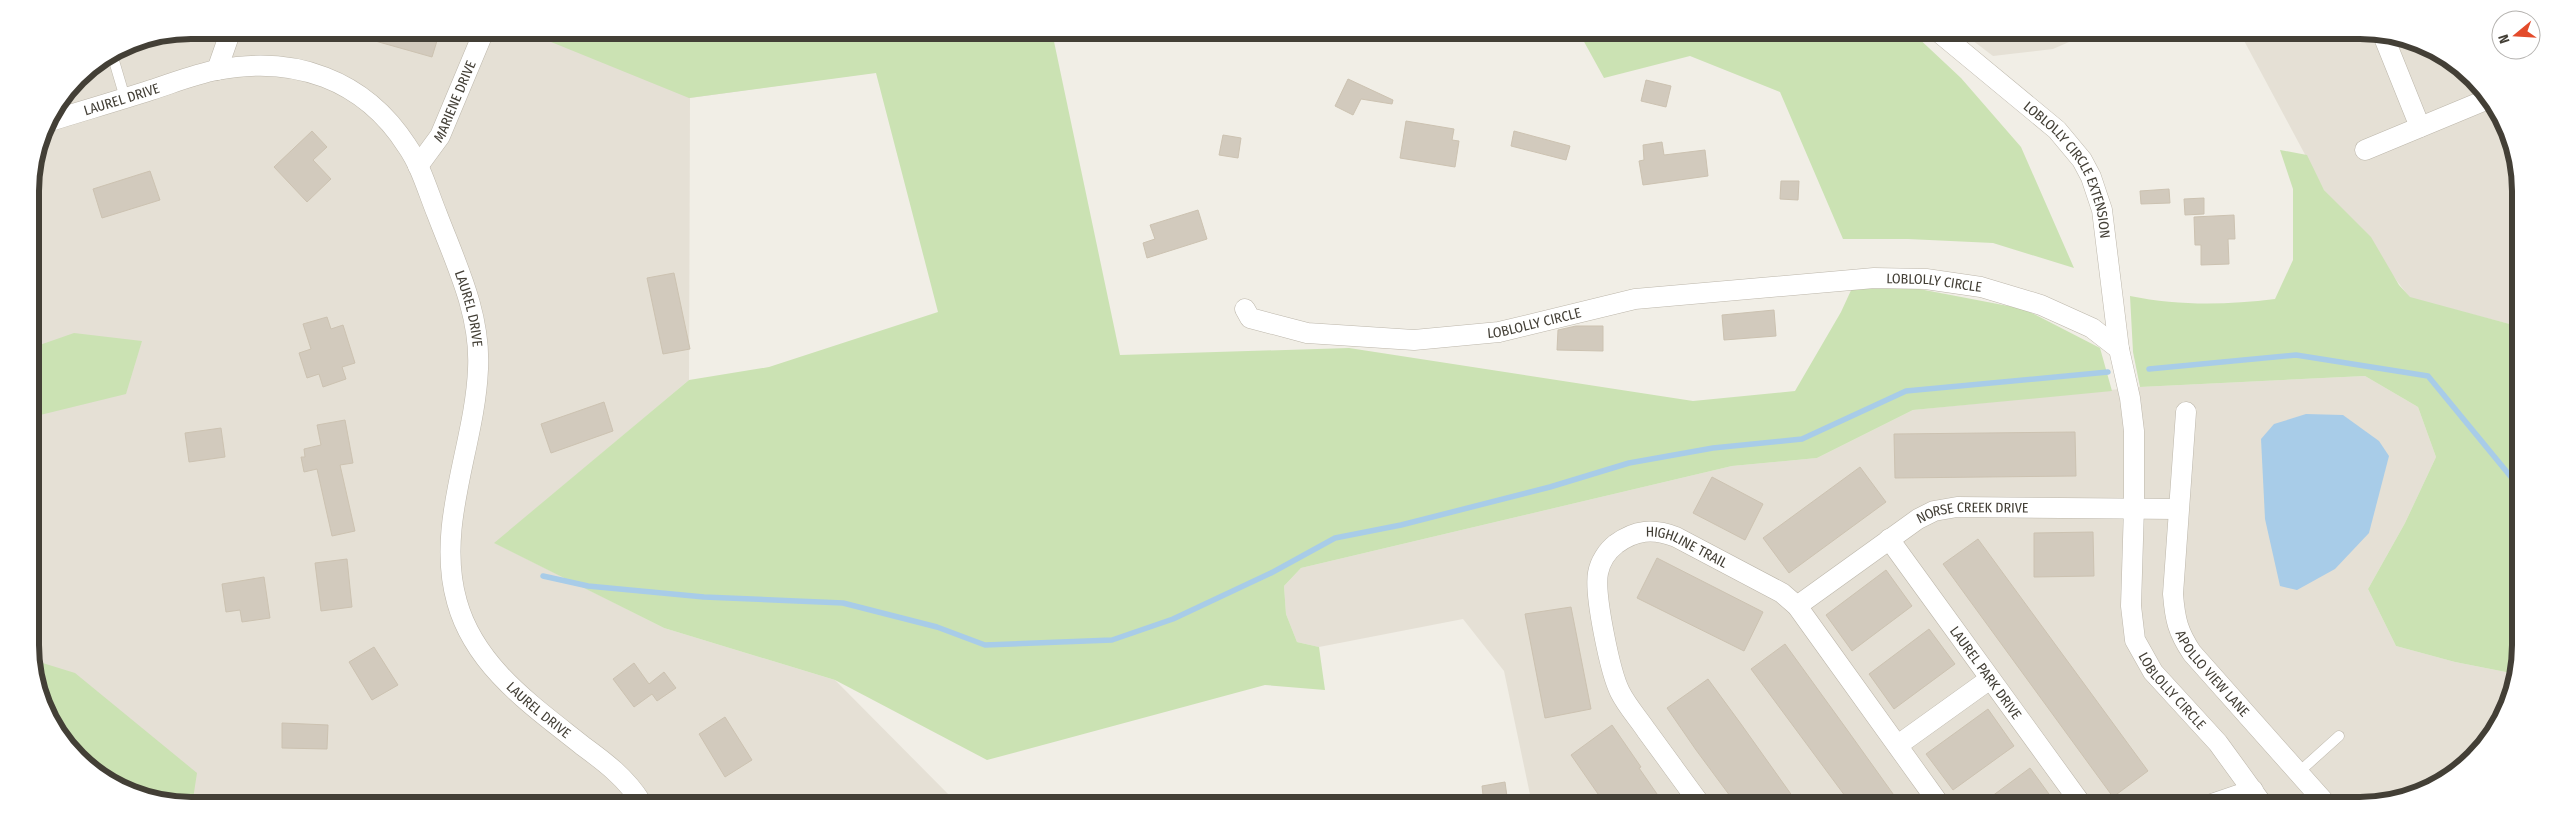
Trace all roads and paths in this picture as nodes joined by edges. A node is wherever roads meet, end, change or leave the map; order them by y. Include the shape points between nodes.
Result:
1 (228, 39) edge
2 (481, 39) edge
3 (1947, 39) edge
4 (2385, 41) edge
5 (114, 60) edge
6 (217, 70) junction
7 (125, 98) junction
8 (2483, 101) edge
9 (56, 119) edge
10 (2420, 127) junction
11 (2365, 150) dead end
12 (418, 166) junction
13 (1245, 309) dead end
14 (2119, 349) junction
15 (2186, 412) dead end
16 (2134, 508) junction
17 (2178, 509) junction
18 (1889, 539) junction
19 (1797, 606) junction
20 (1990, 679) junction
21 (2339, 736) dead end
22 (1898, 745) junction
23 (2299, 772) junction
24 (637, 797) edge
25 (1695, 797) edge
26 (1934, 797) edge
27 (2076, 797) edge
28 (2257, 797) edge
29 (2320, 797) edge

1 - 6 street
2 - 12 street, MARIENE DRIVE via 440,136
3 - 14 street, LOBLOLLY CIRCLE EXTENSION via 2057,130 2082,160 2102,210
4 - 10 street
5 - 7 lane
6 - 7 street, LAUREL DRIVE
6 - 12 street, LAUREL DRIVE via 276,65 298,68 338,83 354,91 389,122
7 - 9 street, LAUREL DRIVE
8 - 10 street
10 - 11 street
12 - 24 street, LAUREL DRIVE via 467,294 478,344 477,388 451,539 450,569 461,615 470,635 496,672 533,706 612,768
13 - 14 street, LOBLOLLY CIRCLE via 1250,318 1307,333 1414,340 1499,332 1635,299 1874,278 1926,279 1980,288 2041,304 2092,328
14 - 16 street, LOBLOLLY CIRCLE via 2134,432
15 - 17 street, APOLLO VIEW LANE
16 - 17 street, NORSE CREEK DRIVE
16 - 18 street, NORSE CREEK DRIVE via 1957,507 1934,511
16 - 28 street, LOBLOLLY CIRCLE via 2131,606 2135,640 2153,672 2218,744
17 - 23 street, APOLLO VIEW LANE via 2173,594 2175,620 2180,634 2192,653
18 - 19 street, NORSE CREEK DRIVE
18 - 20 street, LAUREL PARK DRIVE
19 - 22 street, HIGHLINE TRAIL
19 - 25 street, HIGHLINE TRAIL via 1782,593 1663,532 1642,531 1626,536 1603,560 1598,573 1598,593 1615,680
20 - 22 street
20 - 27 street, LAUREL PARK DRIVE
21 - 23 lane
22 - 26 street, HIGHLINE TRAIL
23 - 29 street, APOLLO VIEW LANE

